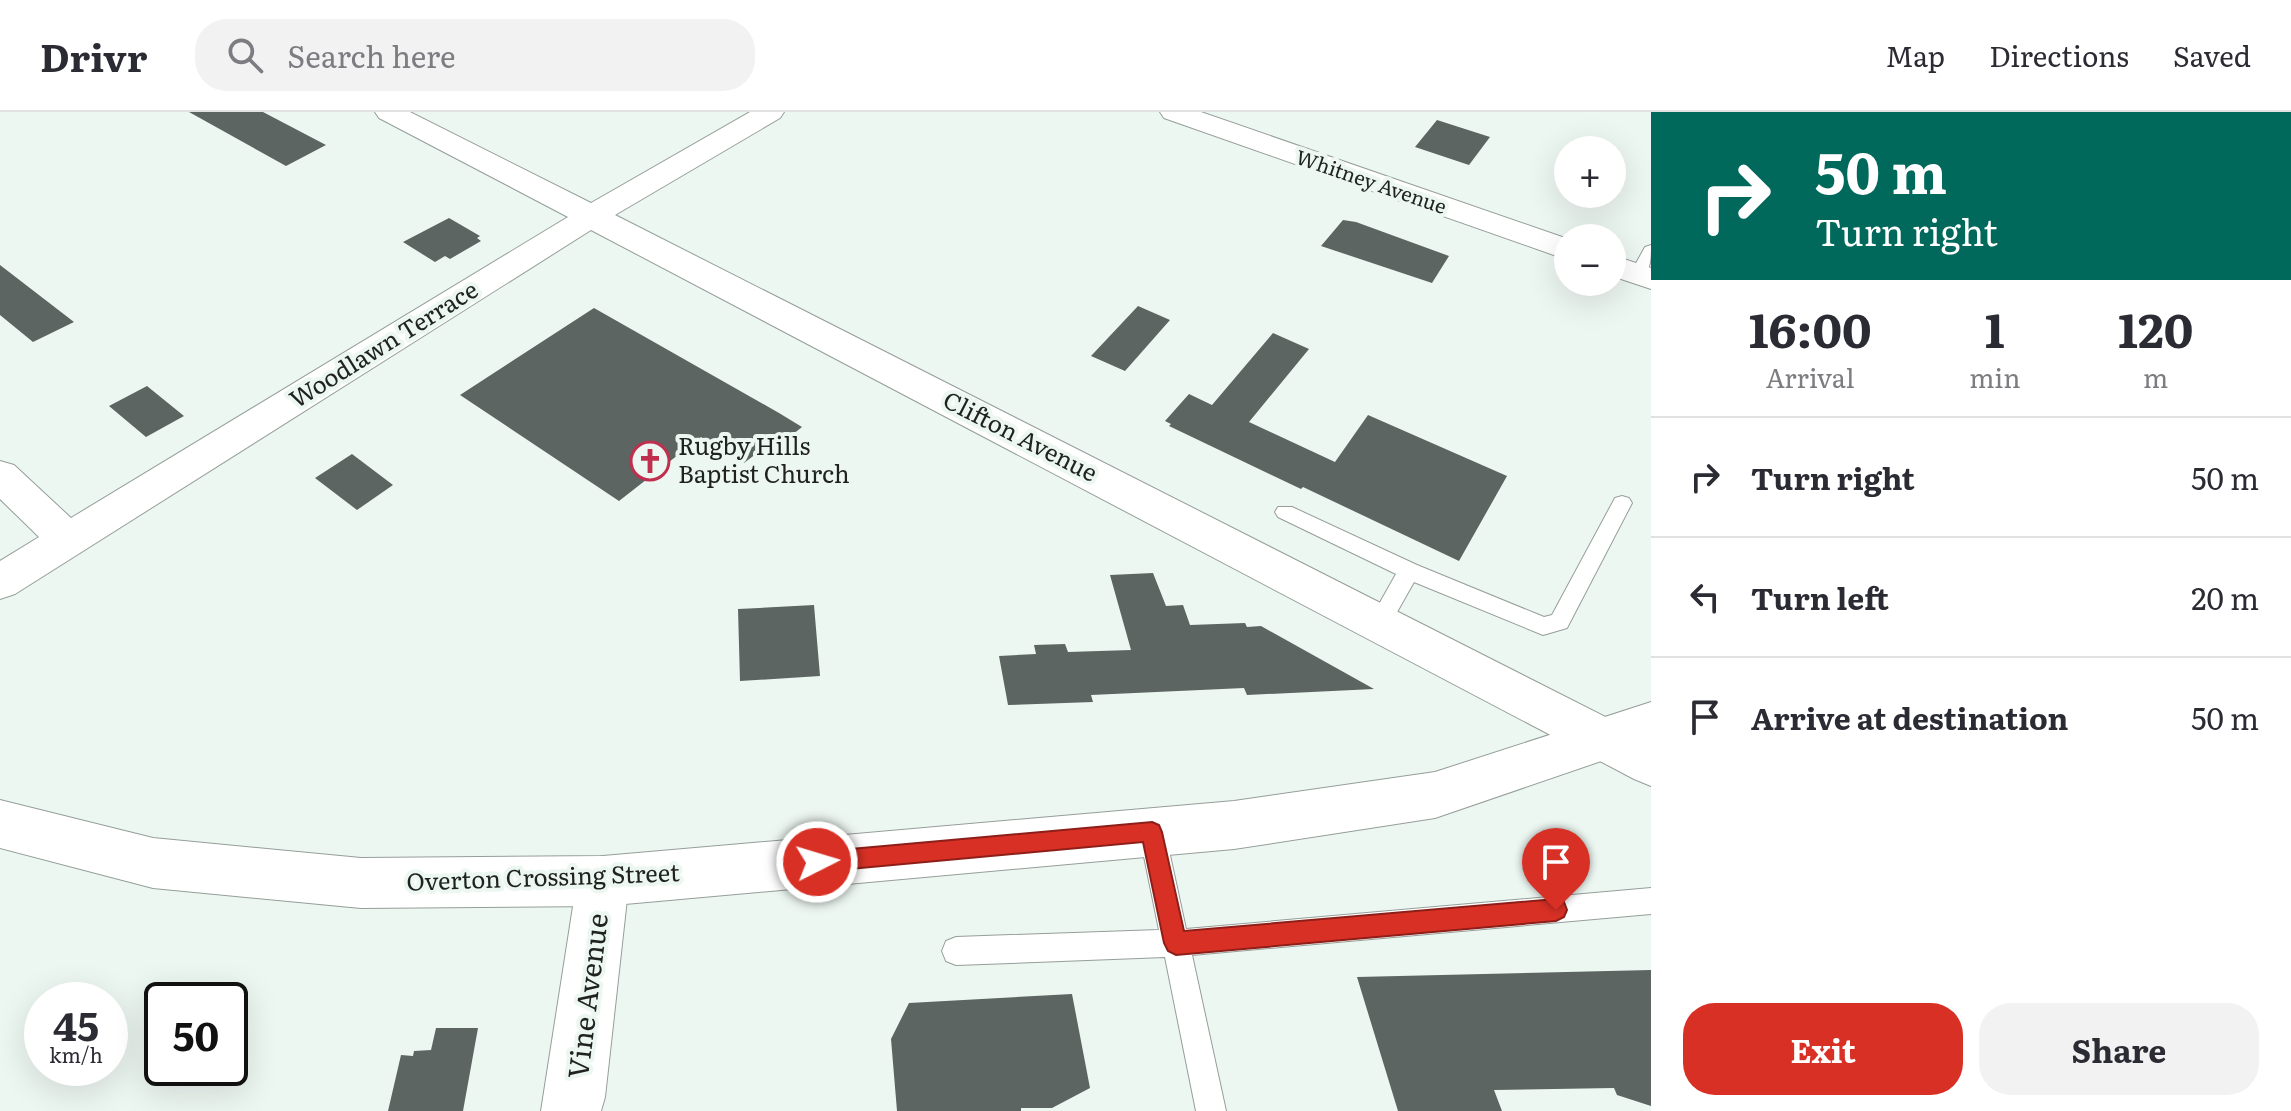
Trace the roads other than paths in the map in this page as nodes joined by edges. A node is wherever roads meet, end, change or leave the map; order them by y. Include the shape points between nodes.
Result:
1 (389, 112) edge
2 (770, 112) edge
3 (1174, 112) edge
4 (590, 217) junction
5 (1554, 245) edge
6 (0, 475) edge
7 (1622, 503) dead end
8 (1285, 512) dead end
9 (68, 540) junction
10 (1409, 571) junction
11 (0, 582) edge
12 (1380, 622) junction
13 (1651, 723) edge
14 (1604, 739) junction
15 (1651, 764) edge
16 (0, 824) edge
17 (1152, 832) junction
18 (603, 881) junction
19 (1651, 901) edge
20 (1176, 943) junction
21 (956, 951) dead end
22 (571, 1111) edge
23 (1211, 1111) edge

1 - 4 street, Clifton Avenue
2 - 4 street, Woodlawn Terrace
3 - 5 street, Whitney Avenue
4 - 9 street, Woodlawn Terrace
4 - 12 street, Clifton Avenue
6 - 9 street
7 - 10 lane via 1559,622 1543,626
8 - 10 lane
9 - 11 street, Woodlawn Terrace
10 - 12 lane
12 - 14 street, Clifton Avenue
13 - 14 street, Overton Crossing Street
14 - 15 street, Clifton Avenue
14 - 17 street, Overton Crossing Street via 1435,795
16 - 18 street, Overton Crossing Street via 153,863 361,883
17 - 18 street, Overton Crossing Street
17 - 20 lane
18 - 22 street, Vine Avenue
19 - 20 lane
20 - 21 lane
20 - 23 lane

